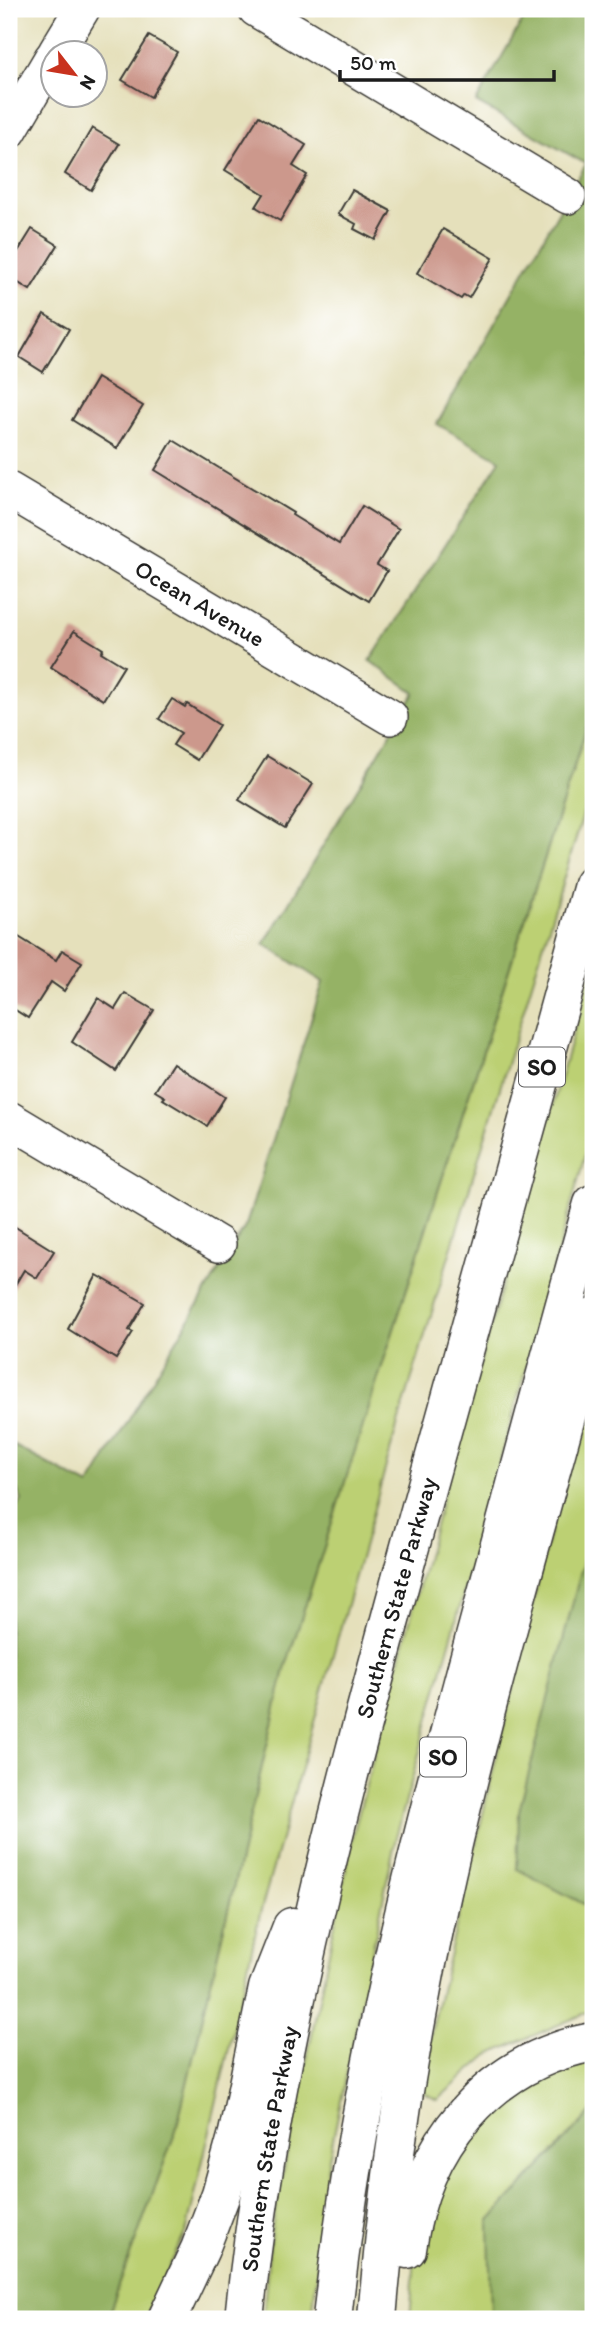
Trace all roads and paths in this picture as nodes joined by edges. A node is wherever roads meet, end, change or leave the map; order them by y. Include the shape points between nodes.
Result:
1 (82, 9) edge
2 (256, 9) edge
3 (64, 38) edge
4 (38, 82) edge
5 (9, 131) edge
6 (568, 196) dead end
7 (9, 490) edge
8 (390, 717) dead end
9 (593, 885) edge
10 (9, 1119) edge
11 (593, 1204) edge
12 (218, 1244) dead end
13 (593, 1317) edge
14 (343, 1799) junction
15 (593, 2042) edge
16 (167, 2319) edge
17 (244, 2319) edge
18 (332, 2319) edge
19 (377, 2319) edge
20 (400, 2319) edge

1 - 3 street
2 - 6 street
4 - 5 street
7 - 8 street, Ocean Avenue
9 - 14 highway, Southern State Parkway / SO
10 - 12 street
11 - 18 highway, SO via 401,1920 352,2169
13 - 19 highway, SO via 439,1905 404,2093
14 - 16 highway via 268,1989 221,2194
14 - 17 highway, Southern State Parkway / SO via 282,2066
15 - 20 highway via 550,2054 502,2081 469,2110 438,2150 416,2198 410,2224

